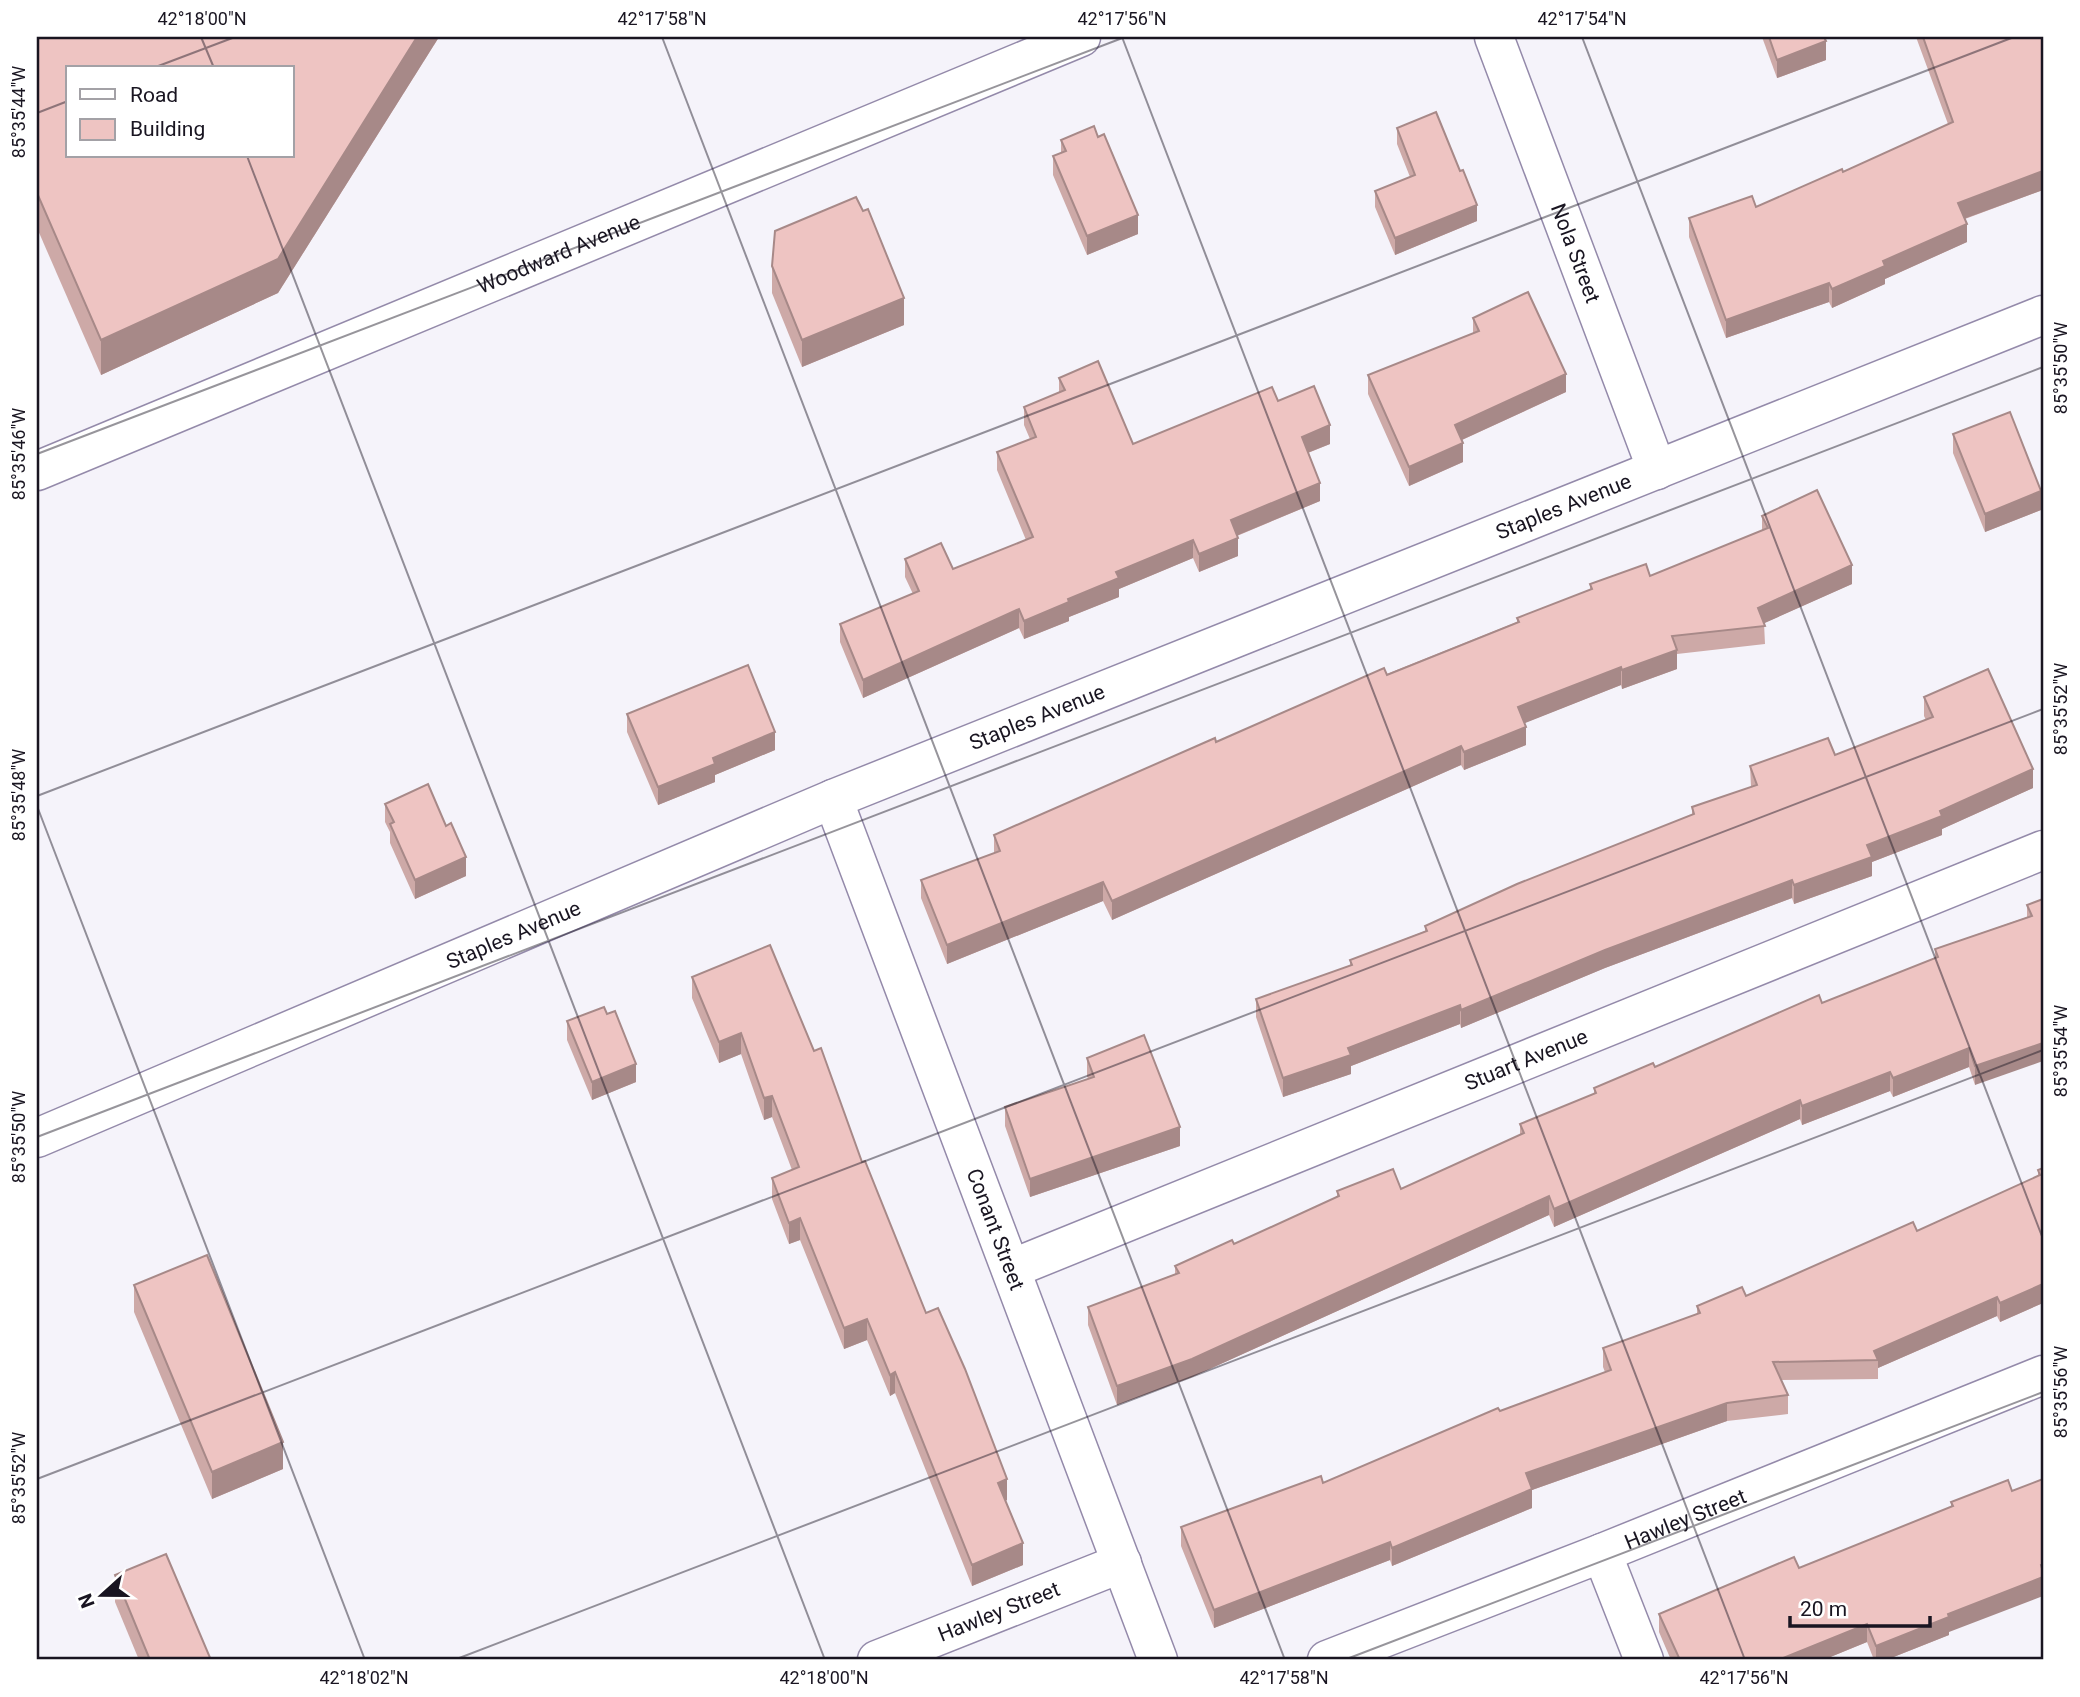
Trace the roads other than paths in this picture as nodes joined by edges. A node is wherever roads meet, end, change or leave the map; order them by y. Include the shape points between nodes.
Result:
1 (1081, 37) edge
2 (1494, 37) edge
3 (2043, 315) edge
4 (1657, 470) junction
5 (37, 471) edge
6 (833, 799) junction
7 (2043, 850) edge
8 (37, 1138) edge
9 (1011, 1269) junction
10 (2043, 1375) edge
11 (1602, 1553) junction
12 (1122, 1563) junction
13 (877, 1660) edge
14 (1158, 1660) edge
15 (1327, 1660) edge
16 (1643, 1660) edge

1 - 5 street, Woodward Avenue
2 - 4 street, Nola Street
3 - 4 street, Staples Avenue
4 - 6 street, Staples Avenue
6 - 8 street, Staples Avenue
6 - 9 street, Conant Street
7 - 9 street, Stuart Avenue
9 - 12 street, Conant Street
10 - 11 street, Hawley Street
11 - 15 street, Hawley Street
11 - 16 street
12 - 13 street, Hawley Street
12 - 14 street, Conant Street

